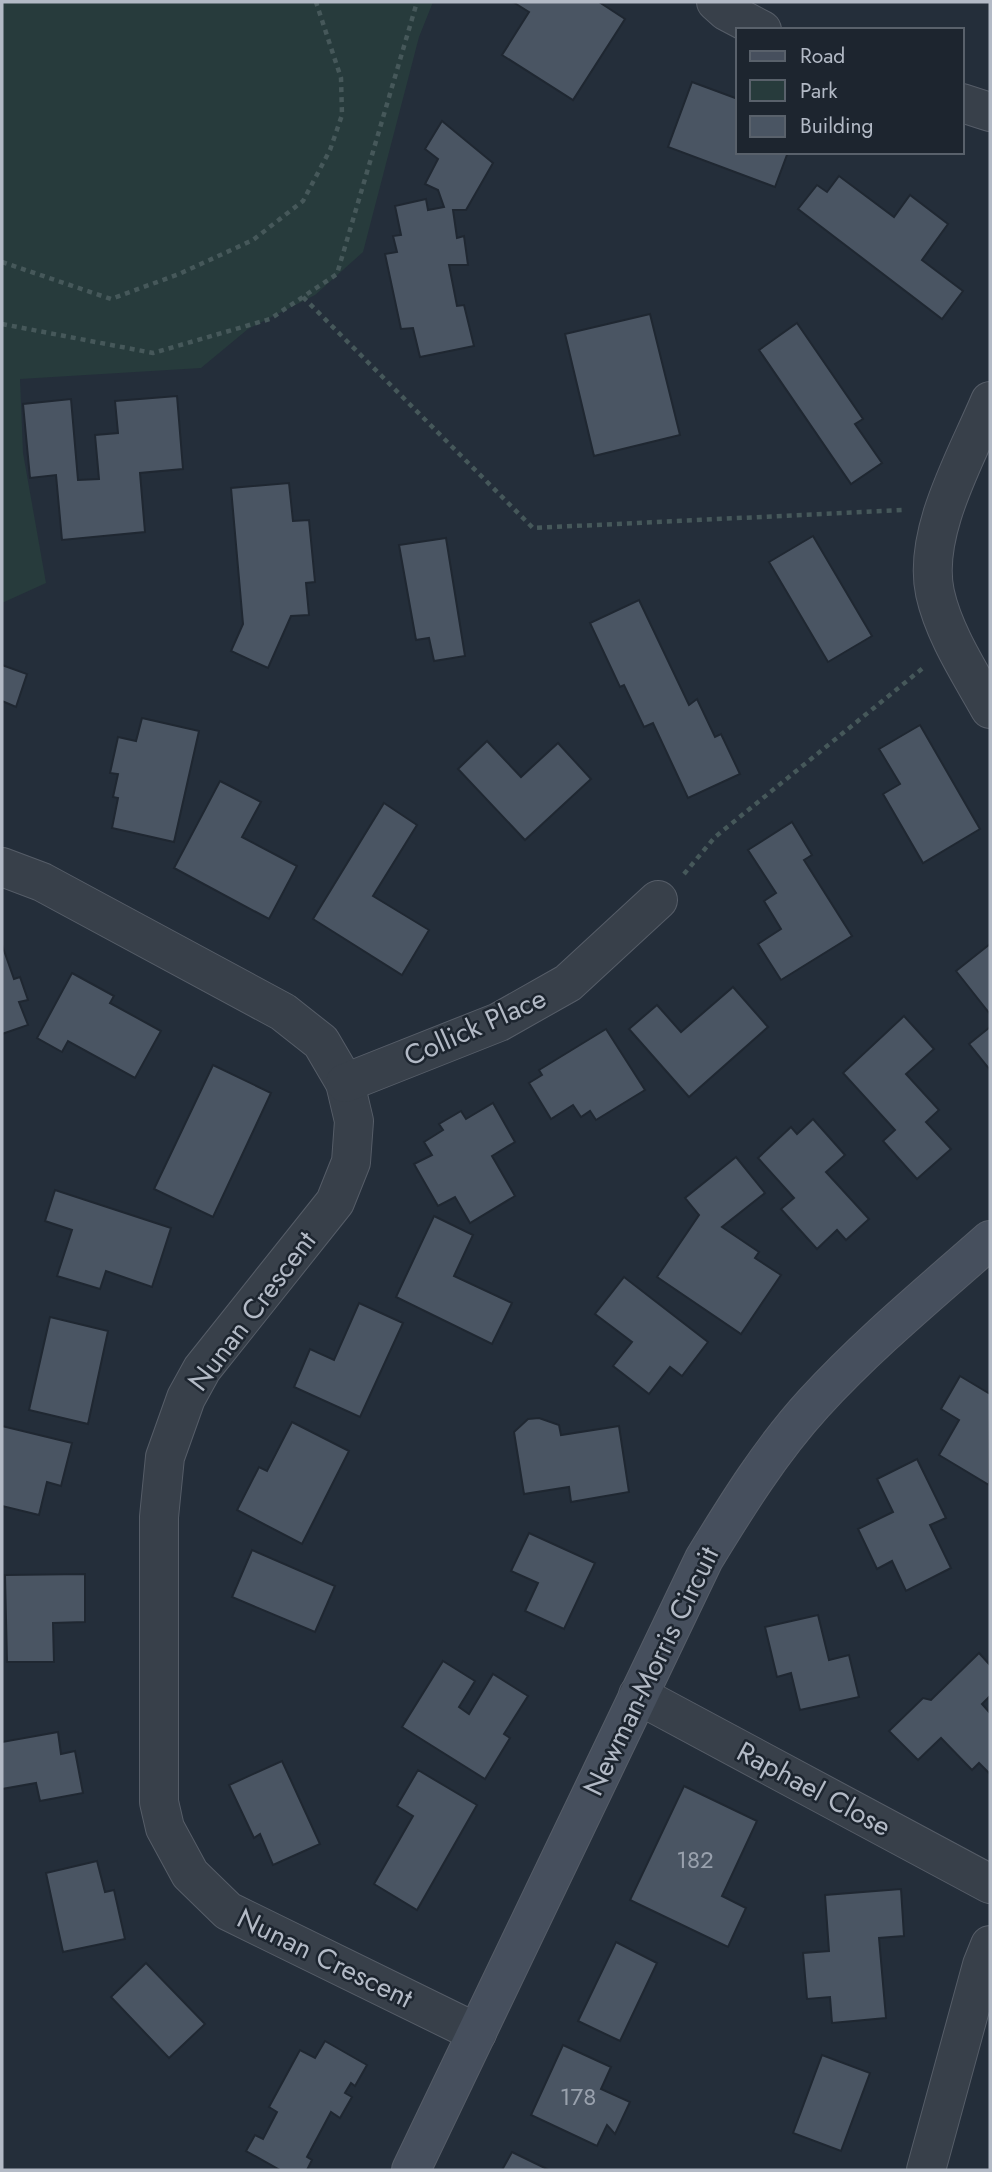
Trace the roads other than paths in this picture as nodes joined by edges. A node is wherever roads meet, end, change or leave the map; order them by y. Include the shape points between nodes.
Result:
1 (716, 2) edge
2 (758, 28) edge
3 (964, 104) edge
4 (990, 112) edge
5 (990, 401) edge
6 (990, 709) edge
7 (2, 867) edge
8 (658, 900) road end
9 (345, 1083) junction
10 (990, 1240) edge
11 (638, 1695) junction
12 (990, 1884) edge
13 (990, 1945) edge
14 (477, 2033) junction
15 (411, 2170) edge
16 (926, 2170) edge

1 - 2 street
3 - 4 street
5 - 6 street via 943,512 933,554 935,595 954,644
7 - 9 street, Nunan Crescent via 42,882 283,1012 321,1042
8 - 9 street, Collick Place via 568,983 499,1022
9 - 14 street, Nunan Crescent via 355,1121 351,1162 335,1202 202,1369 186,1398 165,1457 159,1517 159,1802 165,1828 190,1874 228,1911
10 - 11 street, Newman-Morris Circuit via 813,1403 754,1479 704,1559
11 - 12 street, Raphael Close
11 - 14 street, Newman-Morris Circuit
13 - 16 street
14 - 15 street, Newman-Morris Circuit

